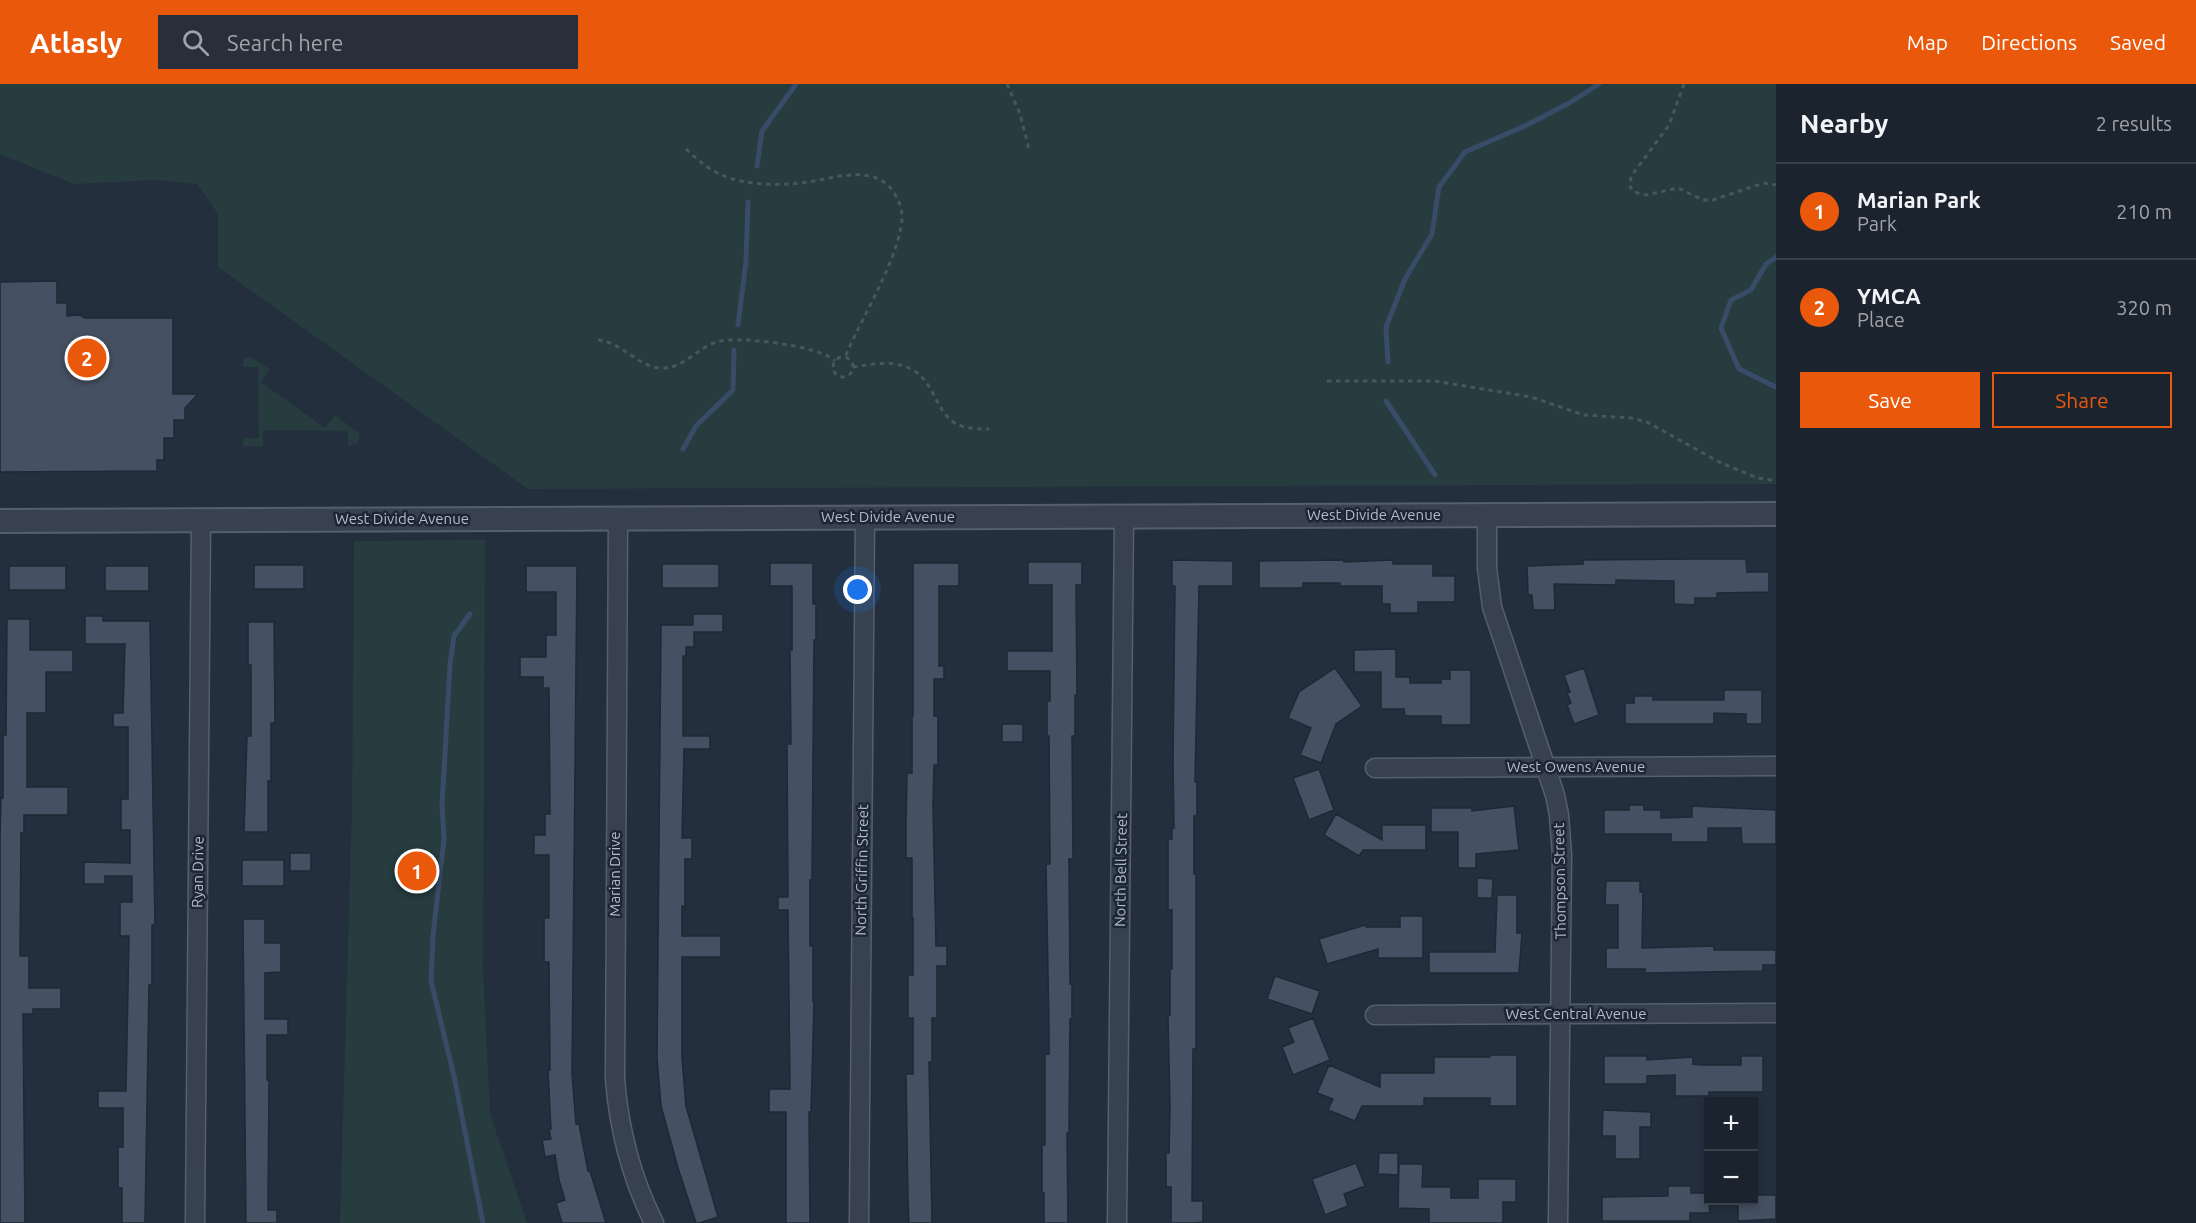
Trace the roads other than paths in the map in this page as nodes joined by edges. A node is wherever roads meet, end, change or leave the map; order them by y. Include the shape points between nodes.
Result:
1 (1487, 514) junction
2 (1776, 514) edge
3 (866, 517) junction
4 (1124, 517) junction
5 (618, 518) junction
6 (0, 521) edge
7 (201, 521) junction
8 (1776, 766) edge
9 (1547, 767) junction
10 (1375, 768) dead end
11 (1776, 1013) edge
12 (1561, 1014) junction
13 (1375, 1015) dead end
14 (195, 1223) edge
15 (654, 1223) edge
16 (859, 1223) edge
17 (1117, 1223) edge
18 (1558, 1223) edge

1 - 2 street, West Divide Avenue
1 - 4 street, West Divide Avenue
1 - 9 street, Thompson Street via 1492,607
3 - 4 street, West Divide Avenue
3 - 5 street, West Divide Avenue
3 - 16 street, North Griffin Street
4 - 17 street, North Bell Street
5 - 7 street, West Divide Avenue
5 - 15 street, Marian Drive via 615,1079 622,1137
6 - 7 street, West Divide Avenue
7 - 14 street, Ryan Drive
8 - 9 street, West Owens Avenue
9 - 10 street, West Owens Avenue
9 - 12 street, Thompson Street via 1561,837
11 - 12 street, West Central Avenue
12 - 13 street, West Central Avenue
12 - 18 street, Thompson Street

